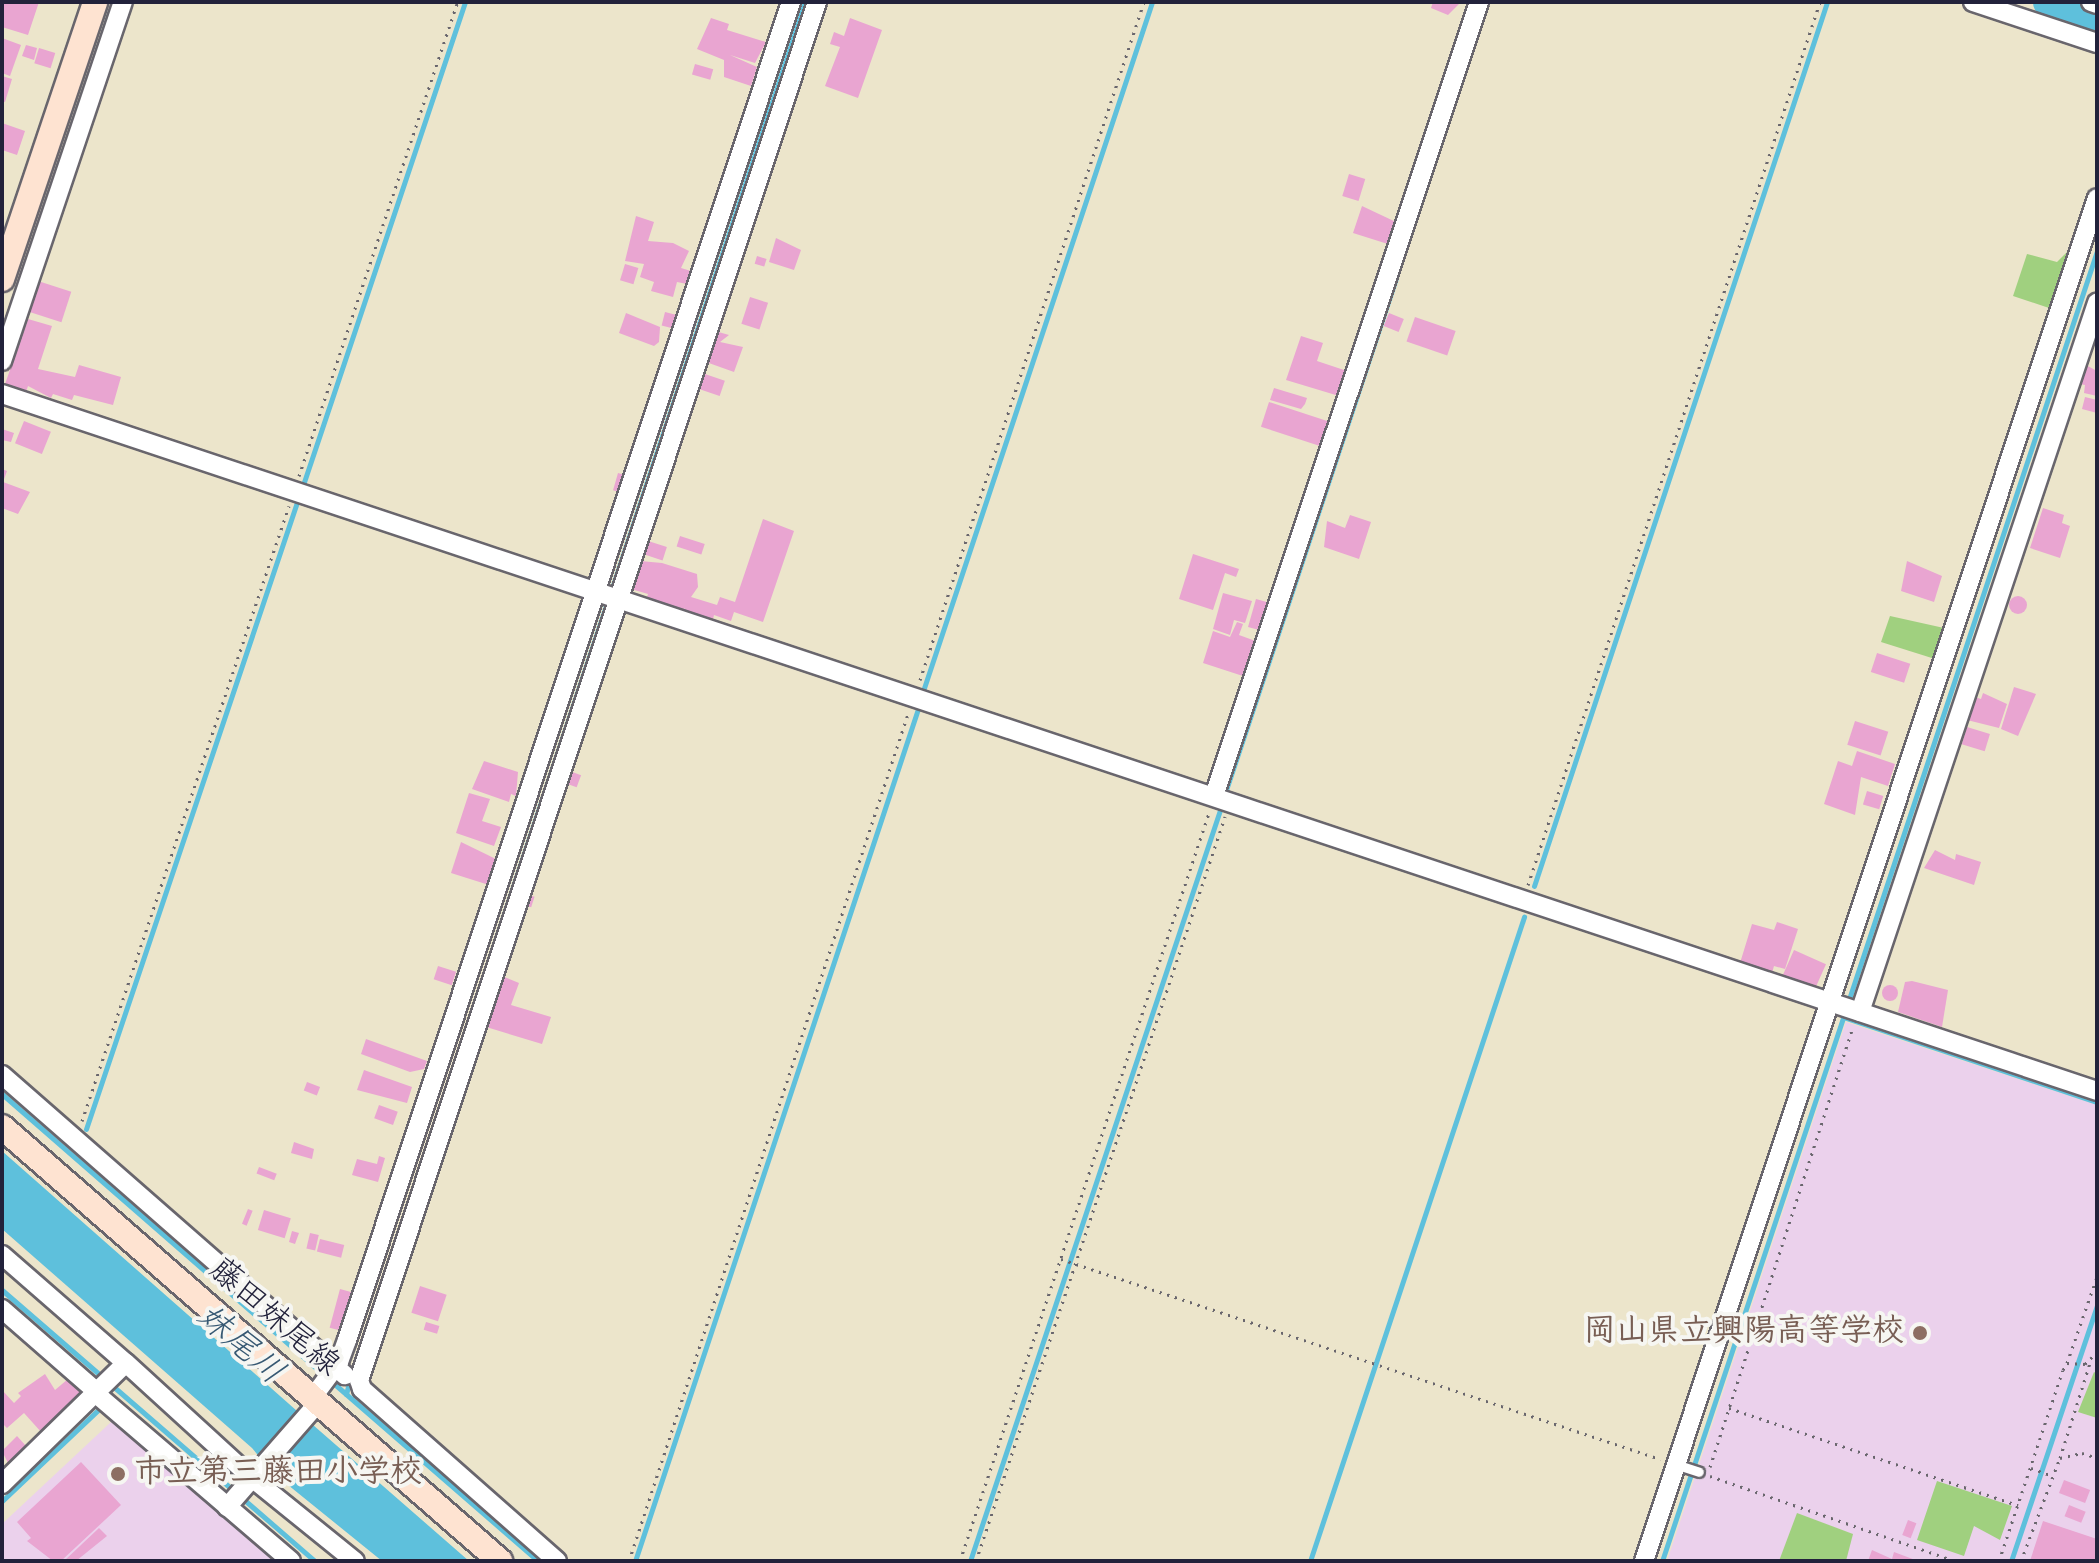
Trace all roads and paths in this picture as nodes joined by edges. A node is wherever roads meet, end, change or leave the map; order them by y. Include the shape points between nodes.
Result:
1 (95, 2) edge
2 (123, 2) edge
3 (458, 2) edge
4 (791, 2) edge
5 (817, 2) edge
6 (1144, 2) edge
7 (1479, 2) edge
8 (1820, 2) edge
9 (1973, 2) edge
10 (2097, 43) edge
11 (2097, 198) edge
12 (2, 279) edge
13 (2097, 303) edge
14 (2, 361) edge
15 (2, 394) edge
16 (295, 490) junction
17 (607, 598) junction
18 (914, 698) junction
19 (1222, 799) junction
20 (1523, 900) junction
21 (1847, 1011) junction
22 (2, 1075) edge
23 (2097, 1091) edge
24 (2, 1127) edge
25 (76, 1140) junction
26 (2, 1255) edge
27 (1062, 1260) junction
28 (1075, 1264) junction
29 (2097, 1277) edge
30 (2, 1309) edge
31 (2097, 1352) edge
32 (2091, 1361) junction
33 (2067, 1363) junction
34 (332, 1385) junction
35 (106, 1388) junction
36 (1728, 1408) junction
37 (2060, 1458) junction
38 (2097, 1458) edge
39 (1680, 1466) junction
40 (2030, 1468) junction
41 (1699, 1472) joint
42 (2047, 1474) junction
43 (1714, 1477) junction
44 (2, 1484) edge
45 (242, 1489) junction
46 (2018, 1505) junction
47 (291, 1561) edge
48 (355, 1561) edge
49 (500, 1561) edge
50 (557, 1561) edge
51 (629, 1561) edge
52 (960, 1561) edge
53 (976, 1561) edge
54 (1644, 1561) edge
55 (1956, 1561) edge
56 (1999, 1561) edge
57 (2021, 1561) edge

1 - 12 main road
2 - 14 street
3 - 16 path
4 - 17 street
5 - 17 street
6 - 18 path
7 - 19 street
8 - 20 path
9 - 10 street
11 - 21 street
13 - 21 street
15 - 16 street
16 - 17 street
16 - 25 path
17 - 18 street
17 - 34 street
17 - 34 street
18 - 19 street
18 - 51 path
19 - 20 street
19 - 27 path
19 - 28 path
20 - 21 street
21 - 23 street
21 - 36 path
21 - 39 street
22 - 25 street
24 - 34 main road, 藤田妹尾線
25 - 34 street
26 - 35 street
27 - 28 path
27 - 52 path
28 - 39 path
28 - 53 path
29 - 33 path
30 - 35 street
31 - 32 path
32 - 33 path
32 - 37 path
33 - 40 path
34 - 45 street
34 - 49 main road, 藤田妹尾線
34 - 50 street via 362,1389
35 - 44 street
35 - 45 street
35 - 45 street
36 - 43 path via 1711,1459
36 - 46 path
37 - 38 path via 2082,1453
37 - 42 path
39 - 41 lane
39 - 54 street
40 - 42 path
40 - 46 path
41 - 43 path
42 - 57 path
43 - 55 path
45 - 47 street
45 - 48 street
46 - 56 path

